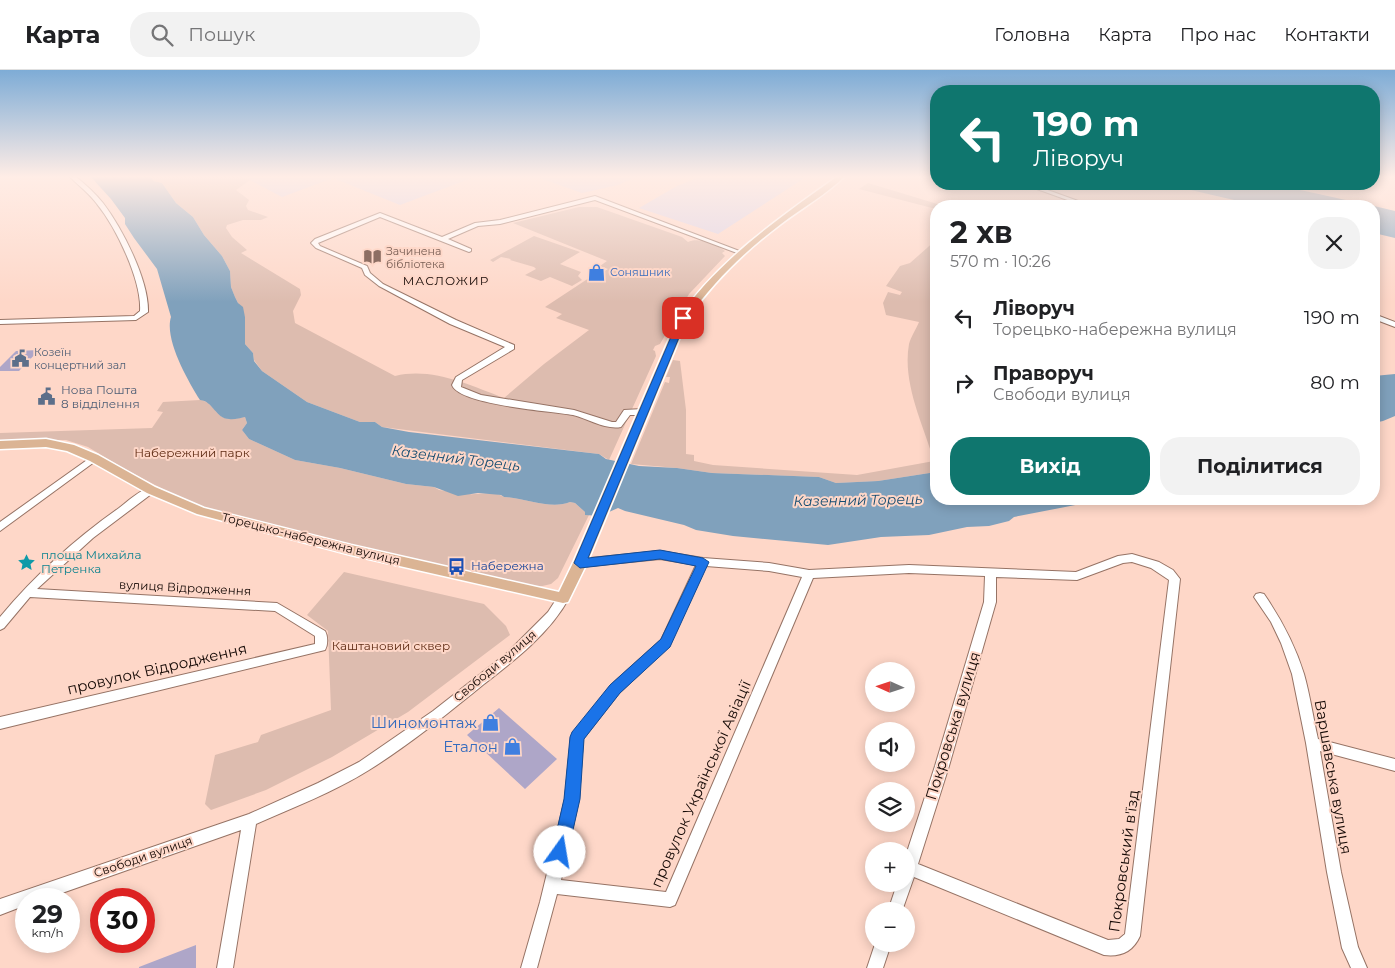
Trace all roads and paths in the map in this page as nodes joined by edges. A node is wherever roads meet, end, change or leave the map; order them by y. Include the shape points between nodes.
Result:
1 (109, 218) edge
2 (373, 218) edge
3 (387, 218) edge
4 (516, 218) edge
5 (648, 218) edge
6 (785, 218) edge
7 (443, 240) junction
8 (469, 250) dead end
9 (739, 252) junction
10 (1380, 319) edge
11 (0, 322) edge
12 (1395, 325) edge
13 (643, 412) junction
14 (0, 445) edge
15 (94, 458) junction
16 (151, 490) junction
17 (0, 526) edge
18 (703, 562) junction
19 (580, 563) junction
20 (991, 572) junction
21 (809, 574) junction
22 (27, 593) junction
23 (1260, 597) dead end
24 (563, 598) junction
25 (0, 625) edge
26 (322, 647) joint
27 (0, 723) edge
28 (1312, 743) junction
29 (1395, 765) edge
30 (250, 820) junction
31 (915, 850) edge
32 (915, 876) edge
33 (552, 886) junction
34 (0, 908) edge
35 (880, 952) edge
36 (225, 968) edge
37 (529, 968) edge
38 (875, 968) edge
39 (1359, 968) edge

1 - 11 street via 141,283 145,308 141,316
2 - 13 street via 314,243 364,267 367,274 381,285 511,347 459,379 457,388 492,400 578,414 610,425 618,425 627,412
3 - 7 street
4 - 7 street via 477,224
5 - 9 street
6 - 9 main road, Свободи вулиця
7 - 8 street
9 - 13 main road, Свободи вулиця via 683,318
10 - 12 street
13 - 19 main road, Свободи вулиця
14 - 15 main road, Торецько-набережна вулиця via 46,443
15 - 16 main road, Торецько-набережна вулиця
15 - 17 street
16 - 22 street via 102,525
16 - 24 main road, Торецько-набережна вулиця via 201,511 264,528
18 - 19 street via 660,555
18 - 21 street
18 - 33 street via 665,643 615,689 577,737 572,799
19 - 24 main road, Свободи вулиця
20 - 21 street via 909,569
20 - 31 street, Покровська вулиця via 990,602
20 - 32 street, Покровський в'їзд via 1077,576 1132,558 1155,565 1175,579 1132,936 1120,948 1104,947
21 - 33 street, провулок Української Авіації via 670,900
22 - 25 street
22 - 26 street, вулиця Відродження via 277,607 321,634
23 - 28 street, Варшавська вулиця via 1287,643 1298,674
24 - 30 street, Свободи вулиця via 527,641 437,715 364,766
26 - 27 street, провулок Відродження
28 - 29 street
28 - 39 street, Варшавська вулиця via 1336,881 1350,948
30 - 34 street, Свободи вулиця
30 - 36 street
33 - 37 street
35 - 38 street

